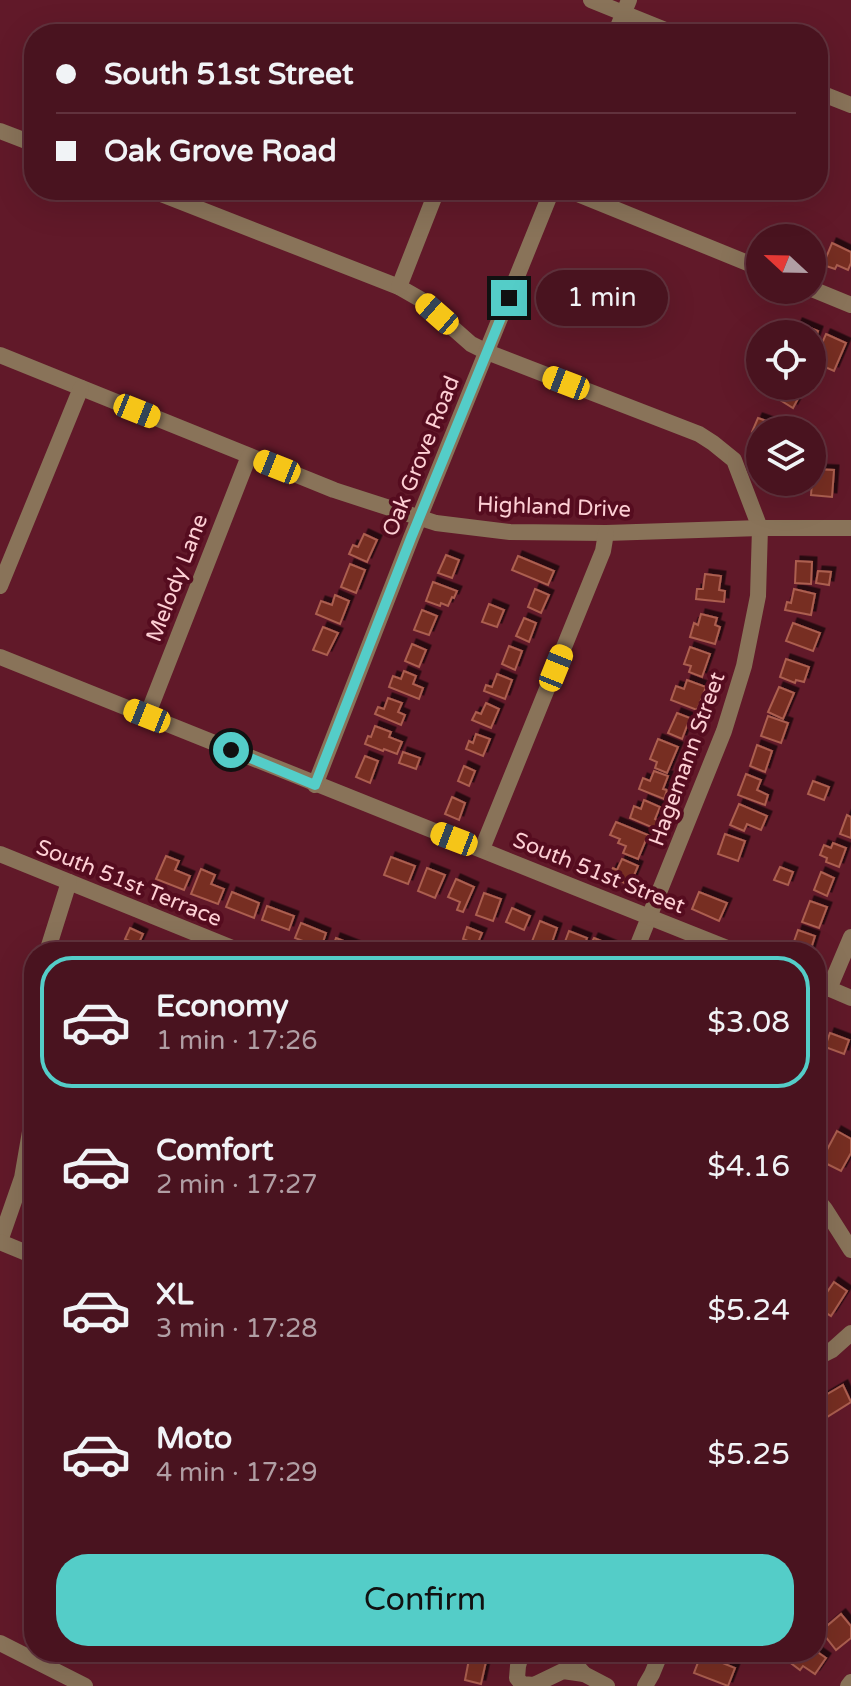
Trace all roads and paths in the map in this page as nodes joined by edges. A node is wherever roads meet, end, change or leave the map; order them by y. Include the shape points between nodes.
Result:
1 (591, 0) edge
2 (626, 7) edge
3 (657, 24) edge
4 (828, 96) edge
5 (851, 105) edge
6 (0, 131) edge
7 (24, 140) edge
8 (177, 200) edge
9 (433, 200) edge
10 (548, 200) edge
11 (593, 200) edge
12 (746, 262) edge
13 (399, 287) junction
14 (826, 295) edge
15 (851, 305) edge
16 (487, 352) junction
17 (0, 355) edge
18 (81, 388) junction
19 (249, 456) junction
20 (420, 518) junction
21 (760, 528) junction
22 (851, 528) edge
23 (606, 533) junction
24 (0, 586) edge
25 (0, 657) edge
26 (147, 716) junction
27 (315, 785) junction
28 (482, 849) junction
29 (0, 854) edge
30 (69, 882) junction
31 (649, 917) junction
32 (851, 937) edge
33 (50, 942) edge
34 (217, 942) edge
35 (639, 942) edge
36 (712, 942) edge
37 (826, 981) edge
38 (826, 987) edge
39 (851, 998) edge
40 (24, 1166) edge
41 (826, 1211) edge
42 (0, 1242) edge
43 (851, 1250) edge
44 (24, 1252) edge
45 (851, 1333) edge
46 (826, 1353) edge
47 (0, 1643) edge
48 (24, 1655) edge
49 (38, 1662) edge
50 (519, 1662) edge
51 (573, 1662) edge
52 (657, 1662) edge
53 (584, 1674) junction
54 (85, 1686) edge
55 (607, 1686) edge
56 (645, 1686) edge

1 - 2 street
2 - 3 street
4 - 5 street
6 - 7 street
8 - 13 street
9 - 13 street
10 - 16 street, Oak Grove Road
11 - 12 street
13 - 16 street
14 - 15 street
16 - 20 street, Oak Grove Road
16 - 21 street via 713,443 734,460
17 - 18 street, Highland Drive
18 - 19 street, Highland Drive
18 - 24 street
19 - 20 street, Highland Drive
19 - 26 street, Melody Lane
20 - 23 street, Highland Drive via 510,532
20 - 27 street, Oak Grove Road
21 - 22 street, Highland Drive
21 - 23 street, Highland Drive
21 - 31 street, Hagemann Street via 758,596 744,666 724,731
23 - 28 street
25 - 26 street, South 51st Street
26 - 27 street, South 51st Street
27 - 28 street, South 51st Street
28 - 31 street, South 51st Street
29 - 30 street, South 51st Terrace
30 - 33 street
30 - 34 street, South 51st Terrace
31 - 35 street, Hagemann Street
31 - 36 street, South 51st Street
32 - 37 street
38 - 39 street
40 - 42 street
41 - 43 street
42 - 44 street
45 - 46 street
47 - 48 street
49 - 54 street
50 - 53 street via 517,1678 522,1684 534,1685 563,1671
51 - 53 street
52 - 56 street
53 - 55 street

